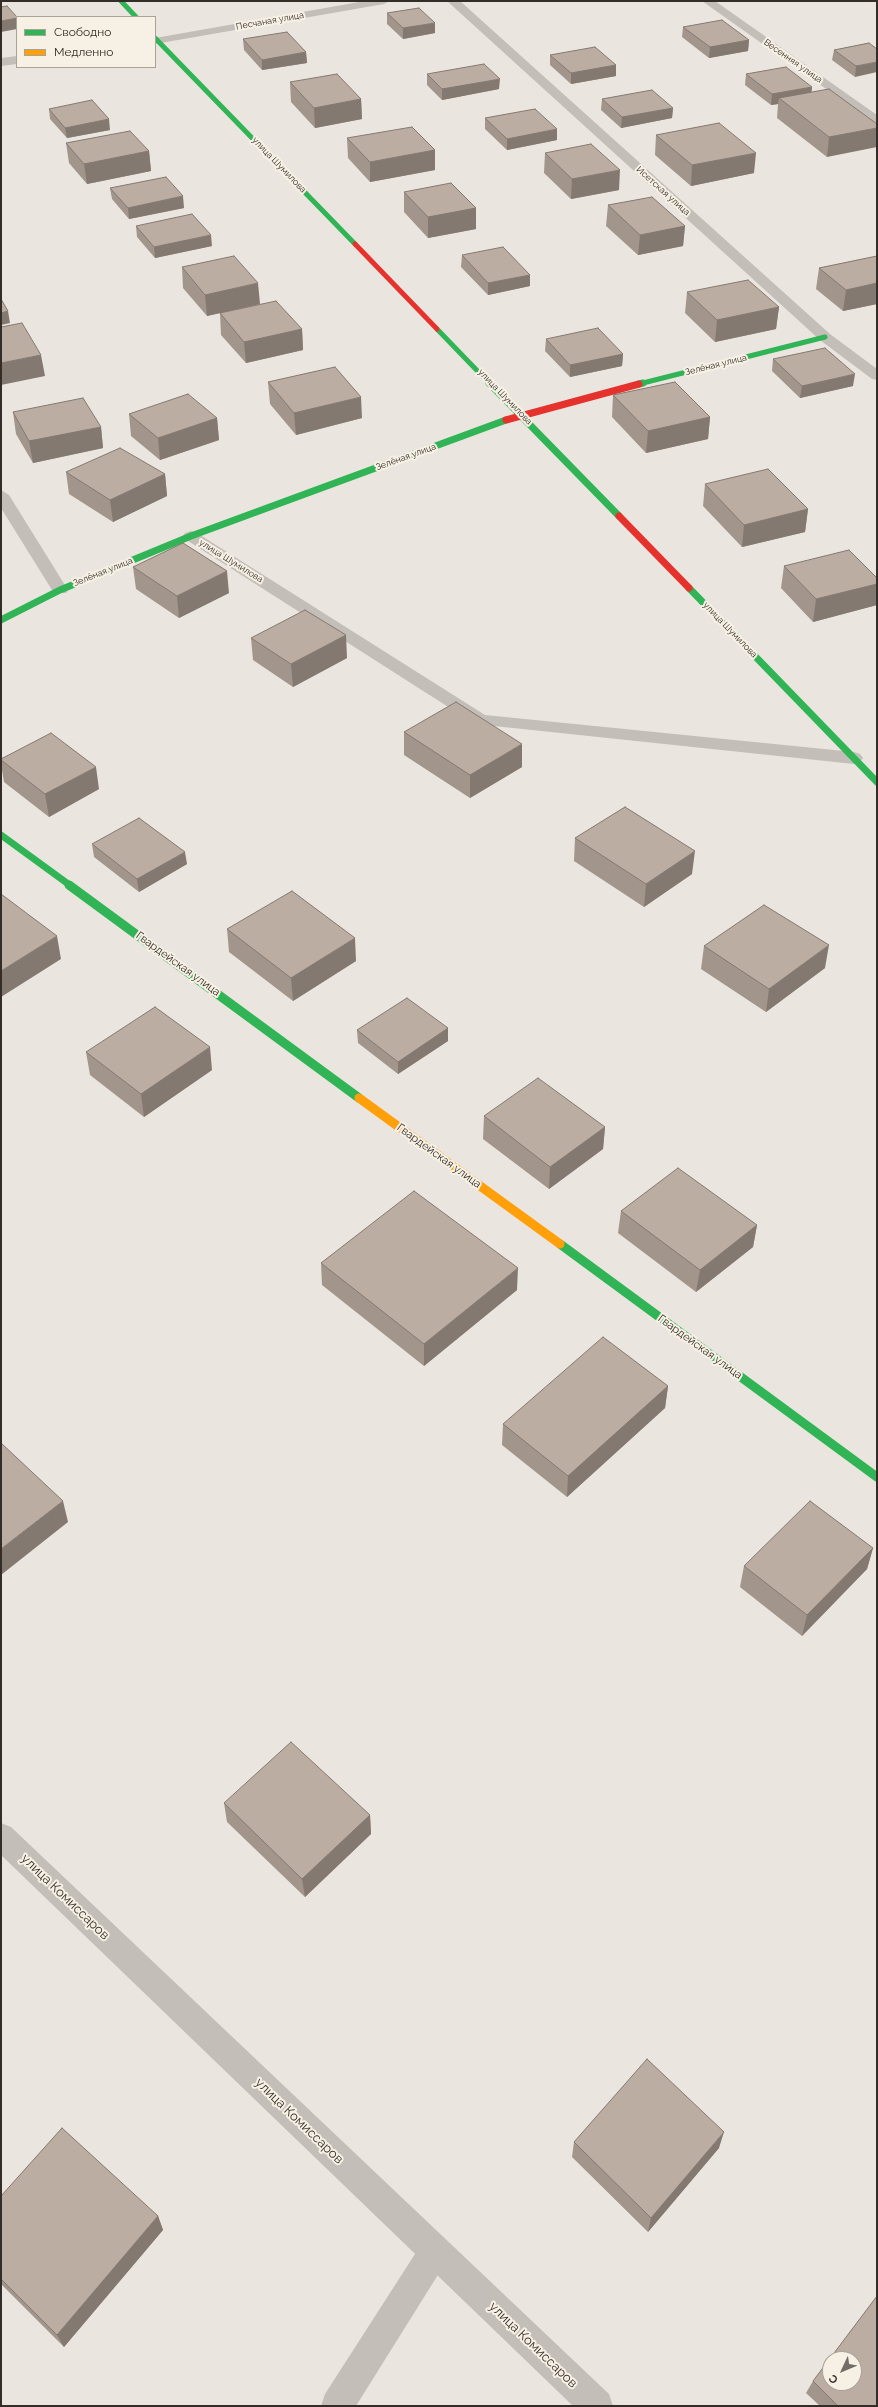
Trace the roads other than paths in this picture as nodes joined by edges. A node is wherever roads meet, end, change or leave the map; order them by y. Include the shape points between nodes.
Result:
1 (121, 1) edge
2 (384, 1) edge
3 (453, 1) edge
4 (708, 1) edge
5 (135, 16) edge
6 (156, 40) edge
7 (16, 60) edge
8 (1, 62) edge
9 (877, 121) edge
10 (825, 337) junction
11 (877, 376) edge
12 (522, 414) junction
13 (1, 495) edge
14 (190, 536) junction
15 (60, 590) junction
16 (1, 620) edge
17 (854, 758) junction
18 (877, 782) edge
19 (1, 835) edge
20 (877, 1477) edge
21 (1, 1836) edge
22 (435, 2251) junction
23 (337, 2406) edge
24 (597, 2406) edge

1 - 5 street
2 - 6 street, Песчаная улица
3 - 10 street, Исетская улица
4 - 9 street, Весенняя улица
6 - 12 street, улица Шумилова
7 - 8 street
10 - 11 street, Исетская улица
10 - 12 street, Зелёная улица
12 - 14 street, Зелёная улица
12 - 17 street, улица Шумилова
13 - 15 street
14 - 15 street, Зелёная улица
14 - 17 street, улица Шумилова via 481,720
15 - 16 street, Зелёная улица
17 - 18 street, улица Шумилова
19 - 20 street, Гвардейская улица
21 - 22 street, улица Комиссаров
22 - 23 street
22 - 24 street, улица Комиссаров

